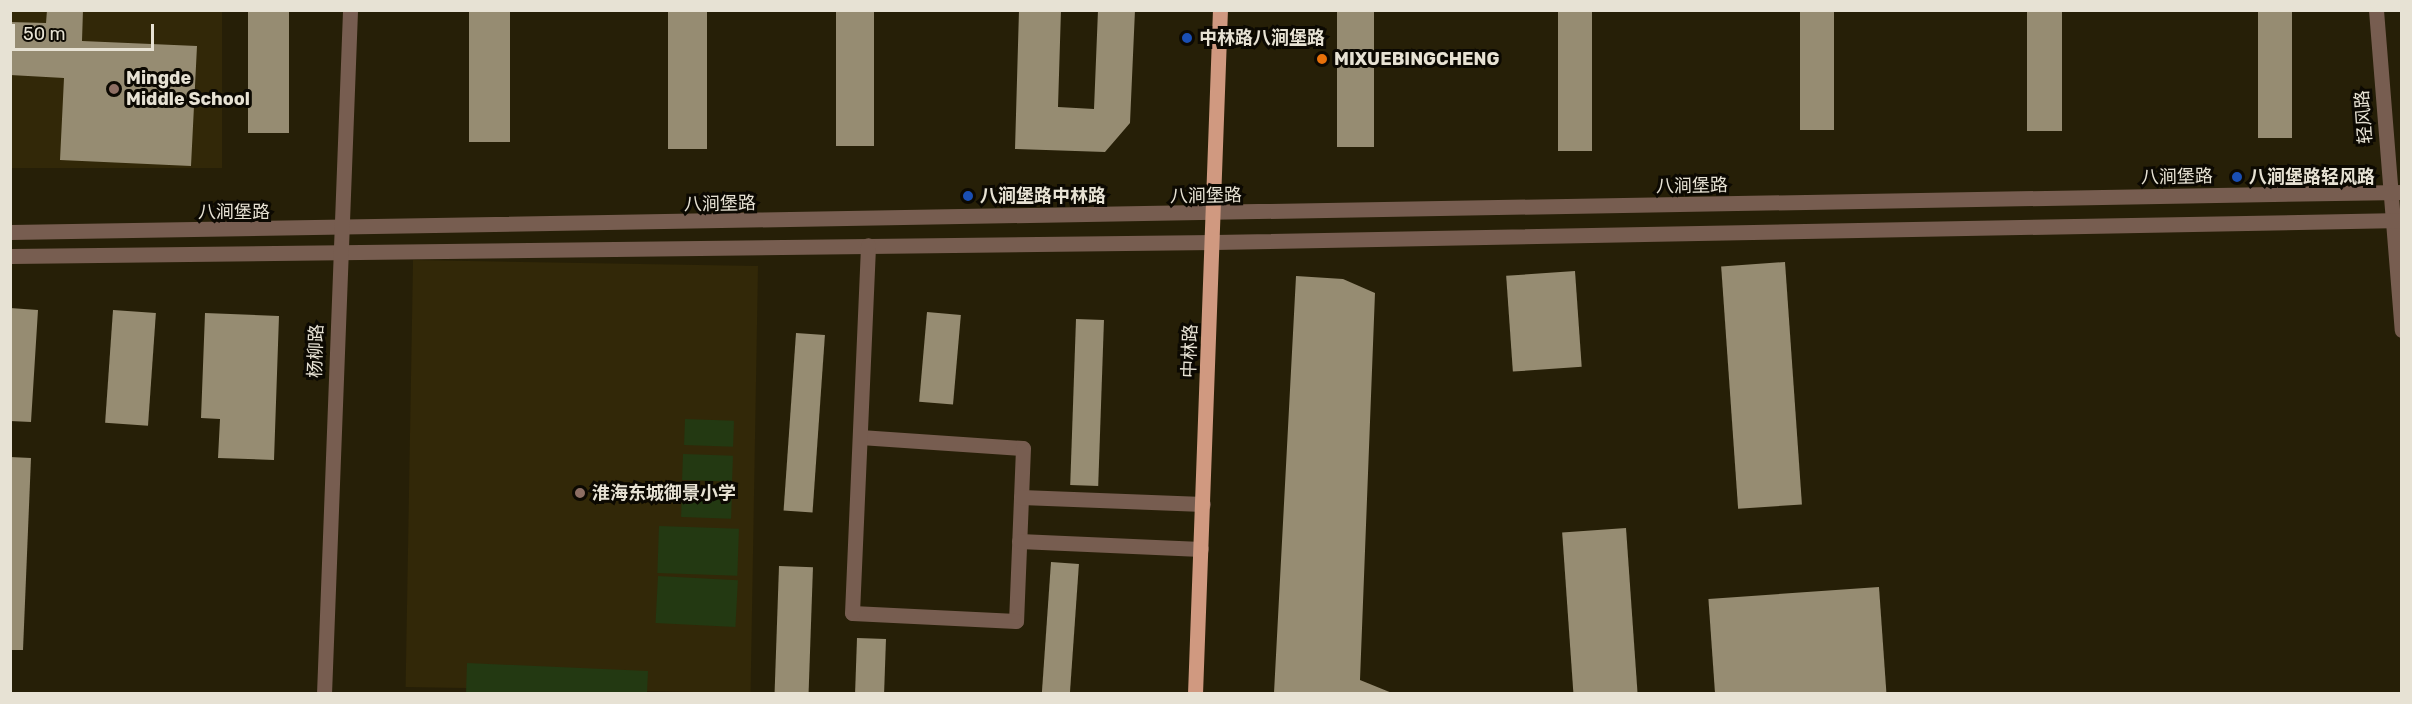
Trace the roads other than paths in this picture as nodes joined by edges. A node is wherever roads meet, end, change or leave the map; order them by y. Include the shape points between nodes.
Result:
1 (350, 10) edge
2 (1220, 10) edge
3 (2376, 10) edge
4 (2395, 192) edge
5 (1214, 215) junction
6 (2397, 220) edge
7 (339, 230) junction
8 (10, 232) edge
9 (1214, 242) junction
10 (868, 245) junction
11 (339, 250) junction
12 (10, 256) edge
13 (2402, 330) edge
14 (860, 437) junction
15 (1021, 497) junction
16 (1203, 504) junction
17 (1019, 541) junction
18 (1201, 549) junction
19 (324, 693) edge
20 (1195, 693) edge

1 - 7 street, 杨柳路
2 - 5 main road, 中林路
3 - 4 street, 轻风路
4 - 5 street, 八涧堡路
4 - 6 street, 轻风路
5 - 7 street, 八涧堡路
5 - 9 main road, 中林路
6 - 9 street
6 - 13 street, 轻风路
7 - 8 street, 八涧堡路
7 - 11 street, 杨柳路
9 - 10 street
9 - 16 main road, 中林路
10 - 11 street
10 - 14 street
11 - 12 street
11 - 19 street, 杨柳路
14 - 15 street via 1023,448
14 - 17 street via 852,613 1016,621
15 - 16 street
15 - 17 street
16 - 18 main road, 中林路
17 - 18 street
18 - 20 main road, 中林路

